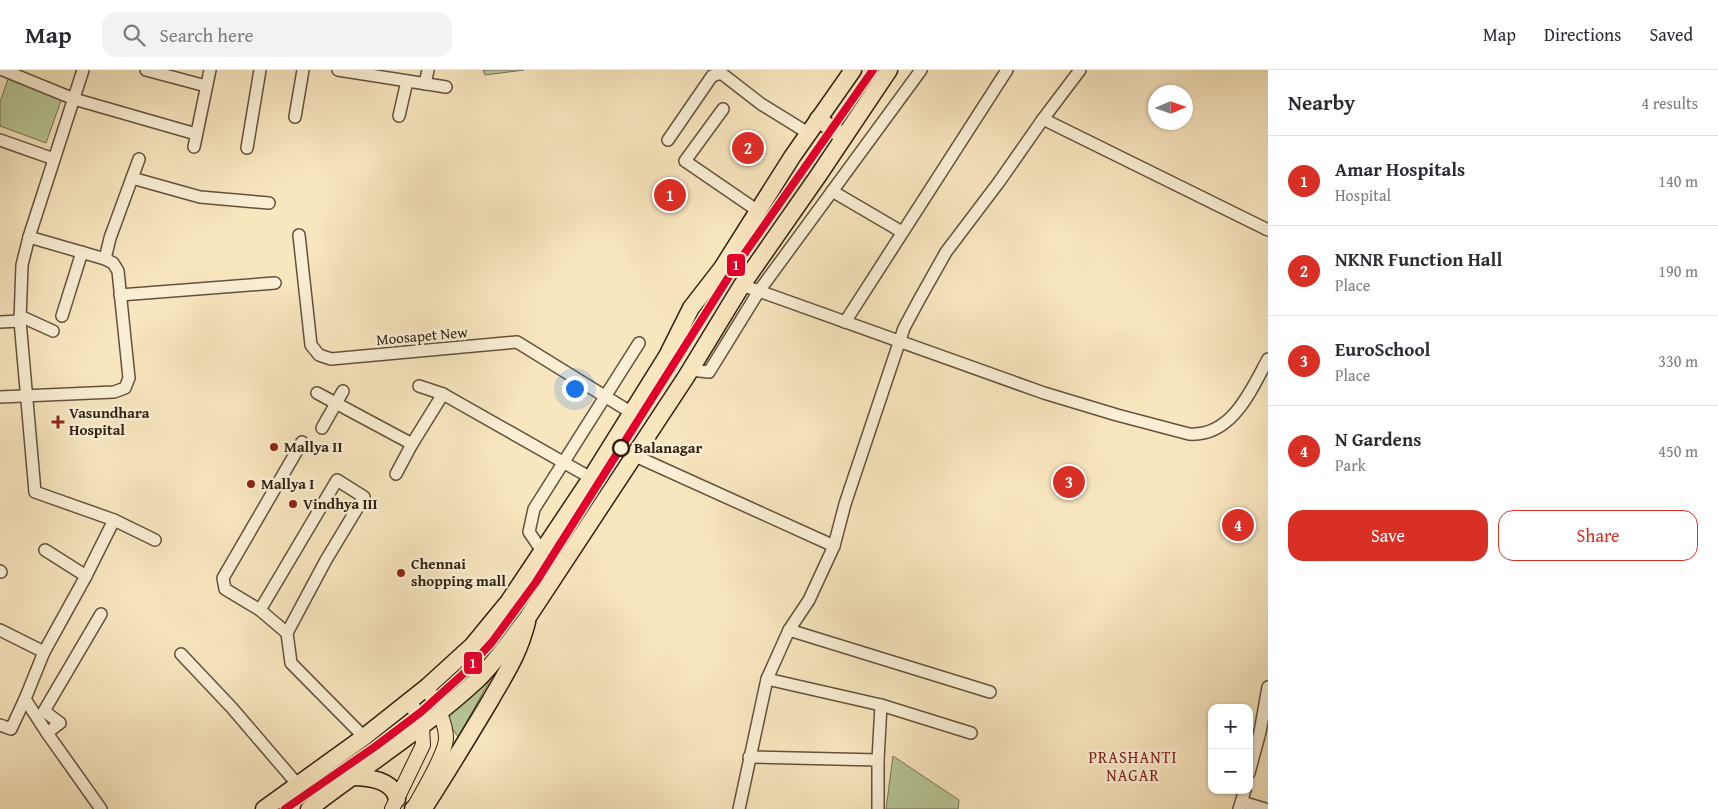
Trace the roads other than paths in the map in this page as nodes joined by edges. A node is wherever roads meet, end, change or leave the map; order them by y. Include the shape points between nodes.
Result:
1 (3, 70) edge
2 (83, 70) edge
3 (146, 70) edge
4 (210, 70) edge
5 (260, 70) edge
6 (303, 70) edge
7 (338, 70) edge
8 (343, 70) edge
9 (428, 70) edge
10 (854, 70) edge
11 (889, 70) edge
12 (921, 70) edge
13 (1007, 70) edge
14 (1080, 70) edge
15 (384, 74) edge
16 (407, 81) junction
17 (425, 84) junction
18 (206, 86) junction
19 (446, 87) dead end
20 (74, 99) junction
21 (723, 109) dead end
22 (399, 116) dead end
23 (295, 117) dead end
24 (818, 119) junction
25 (1043, 119) junction
26 (808, 133) junction
27 (196, 134) junction
28 (844, 137) junction
29 (0, 140) edge
30 (668, 140) dead end
31 (194, 146) dead end
32 (247, 148) dead end
33 (54, 159) junction
34 (139, 159) dead end
35 (132, 178) junction
36 (832, 191) junction
37 (269, 203) dead end
38 (758, 210) junction
39 (1268, 230) edge
40 (902, 232) junction
41 (299, 235) dead end
42 (28, 236) junction
43 (82, 252) junction
44 (105, 259) junction
45 (275, 283) dead end
46 (742, 285) junction
47 (759, 291) junction
48 (120, 295) junction
49 (62, 316) dead end
50 (20, 318) junction
51 (0, 322) edge
52 (845, 322) junction
53 (53, 331) dead end
54 (899, 341) junction
55 (639, 342) dead end
56 (1268, 358) edge
57 (690, 370) junction
58 (420, 386) dead end
59 (343, 391) dead end
60 (317, 393) dead end
61 (443, 394) junction
62 (26, 396) junction
63 (606, 396) junction
64 (0, 397) edge
65 (335, 403) junction
66 (632, 413) junction
67 (322, 428) dead end
68 (302, 442) dead end
69 (412, 444) junction
70 (633, 455) junction
71 (564, 463) junction
72 (396, 474) dead end
73 (591, 478) junction
74 (114, 520) junction
75 (155, 540) dead end
76 (834, 546) junction
77 (45, 550) dead end
78 (542, 551) junction
79 (86, 576) junction
80 (260, 610) junction
81 (101, 614) dead end
82 (528, 617) junction
83 (0, 630) edge
84 (788, 630) junction
85 (287, 633) junction
86 (44, 652) junction
87 (181, 654) dead end
88 (767, 680) junction
89 (427, 687) junction
90 (1268, 687) edge
91 (990, 692) dead end
92 (25, 699) junction
93 (410, 700) junction
94 (881, 705) junction
95 (438, 712) junction
96 (0, 725) edge
97 (422, 727) junction
98 (47, 733) junction
99 (971, 733) dead end
100 (1264, 733) edge
101 (364, 737) junction
102 (749, 757) junction
103 (878, 760) junction
104 (1253, 762) edge
105 (351, 777) junction
106 (298, 785) junction
107 (1242, 800) edge
108 (395, 804) edge
109 (102, 809) edge
110 (264, 809) edge
111 (309, 809) edge
112 (413, 809) edge
113 (739, 809) edge
114 (878, 809) edge
115 (1264, 809) edge

1 - 20 street
2 - 20 street
3 - 18 street
4 - 18 street
5 - 32 street
6 - 23 street
7 - 8 street
8 - 15 street
9 - 17 street
10 - 24 highway
11 - 28 highway
12 - 36 street
13 - 40 street
14 - 25 street
15 - 16 street
16 - 17 street
16 - 22 street
17 - 19 street
18 - 27 street
20 - 27 street
20 - 33 street
21 - 38 street via 685,161
24 - 26 highway
24 - 28 highway
25 - 39 street
25 - 54 street via 946,252
26 - 30 street via 761,104 721,73 712,76
26 - 38 highway
27 - 31 street
28 - 46 highway
29 - 33 street
33 - 42 street
34 - 35 street
35 - 37 street via 200,197
35 - 44 street
36 - 40 street
36 - 47 street
38 - 66 highway via 722,268 691,308 667,356
40 - 52 street
41 - 63 street, Moosapet New via 311,345 319,355 331,359 517,342
42 - 43 street
42 - 50 street via 22,265
43 - 44 street
43 - 49 street
44 - 48 street via 118,271
45 - 48 street
46 - 47 street
46 - 57 highway
47 - 52 street
47 - 57 street via 709,372
48 - 62 street via 129,378 126,388 114,392
50 - 51 street
50 - 53 street
50 - 62 street
52 - 54 street
54 - 56 street via 1044,393 1198,435 1212,431 1241,407
54 - 76 street
55 - 63 street
57 - 70 highway
58 - 61 street
59 - 65 street
60 - 65 street
61 - 69 street
61 - 71 street
62 - 64 street
62 - 74 street via 35,492
63 - 66 street, Moosapet New
63 - 71 street
65 - 67 street
65 - 69 street
66 - 73 highway
68 - 80 street via 223,578 225,589
69 - 72 street
70 - 76 street
70 - 82 highway
71 - 73 street
71 - 78 street via 534,509 529,532
73 - 78 highway
74 - 75 street
74 - 79 street
76 - 84 street via 809,600
77 - 79 street
78 - 89 highway via 509,601 478,638
79 - 86 street
80 - 85 street
80 - 85 street via 337,480 364,497
81 - 98 street via 44,710 60,723
82 - 95 highway via 478,678
82 - 112 highway via 513,662 463,748 426,806
83 - 86 street
84 - 88 street
84 - 91 street
85 - 101 street via 291,663
86 - 92 street
87 - 106 street
88 - 94 street
88 - 102 street
89 - 93 highway
89 - 95 main road
90 - 100 street
92 - 96 street via 11,729
92 - 98 street
93 - 97 main road
93 - 101 highway
94 - 99 street
94 - 103 street
95 - 97 highway
95 - 112 main road via 446,734 444,748
97 - 105 highway
97 - 108 main road via 423,746
98 - 109 street
100 - 104 street
101 - 106 highway
102 - 103 street
102 - 113 street
103 - 114 street
105 - 108 highway via 390,785 396,791
105 - 111 highway
106 - 110 highway
107 - 115 street

